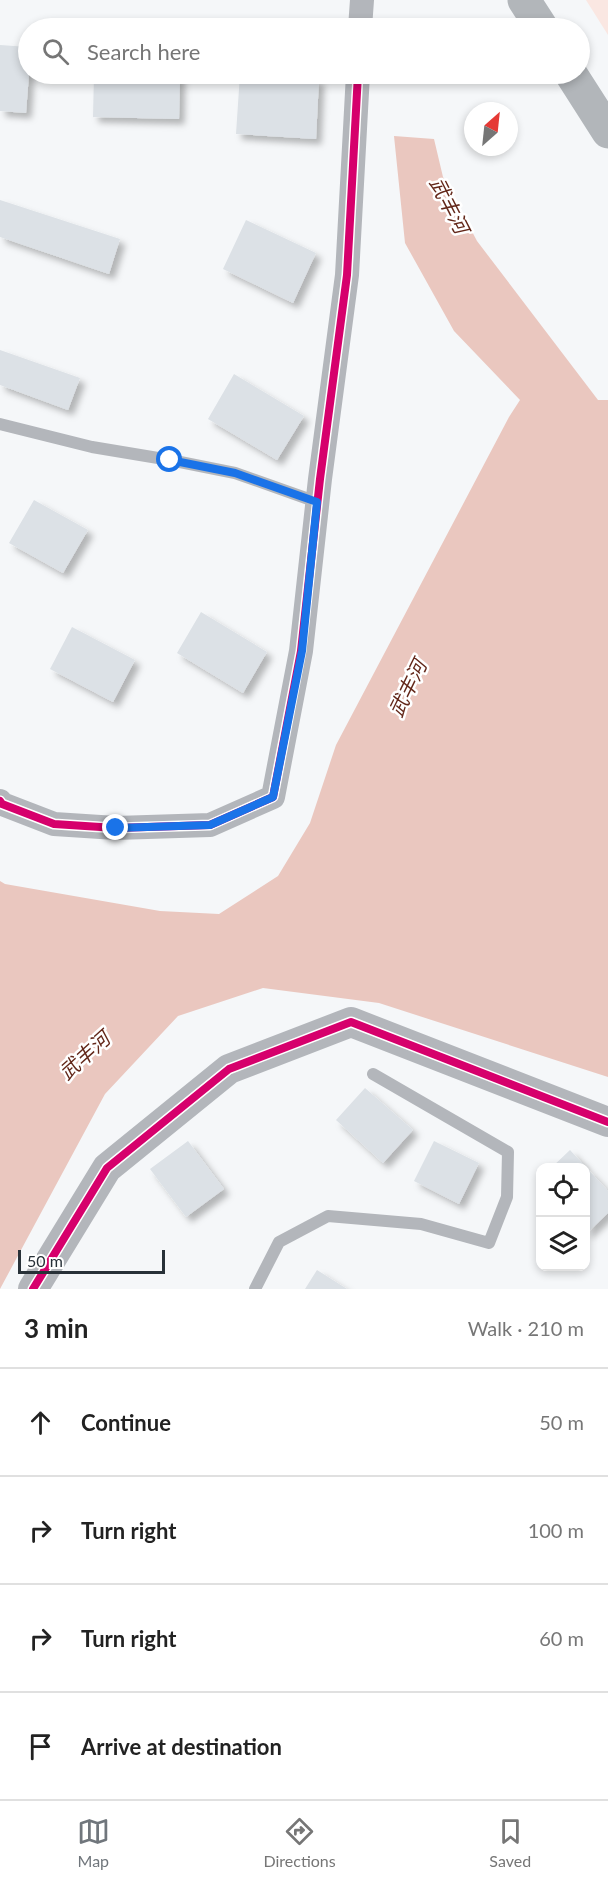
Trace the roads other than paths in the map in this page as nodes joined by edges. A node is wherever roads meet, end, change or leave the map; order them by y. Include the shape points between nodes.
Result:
1 (362, 0) edge
2 (524, 0) edge
3 (361, 18) edge
4 (536, 18) edge
5 (357, 84) edge
6 (577, 84) edge
7 (608, 132) edge
8 (0, 424) edge
9 (317, 502) junction
10 (0, 801) edge
11 (373, 1074) dead end
12 (608, 1122) edge
13 (33, 1289) edge
14 (255, 1289) edge

1 - 3 street
2 - 4 main road
5 - 9 street via 347,275
6 - 7 main road
8 - 9 lane via 92,447 235,473
9 - 10 street via 302,651 273,797 210,825 116,828 54,824
11 - 14 lane via 508,1152 507,1197 489,1243 421,1224 328,1216 279,1242
12 - 13 street via 351,1022 229,1069 107,1168

